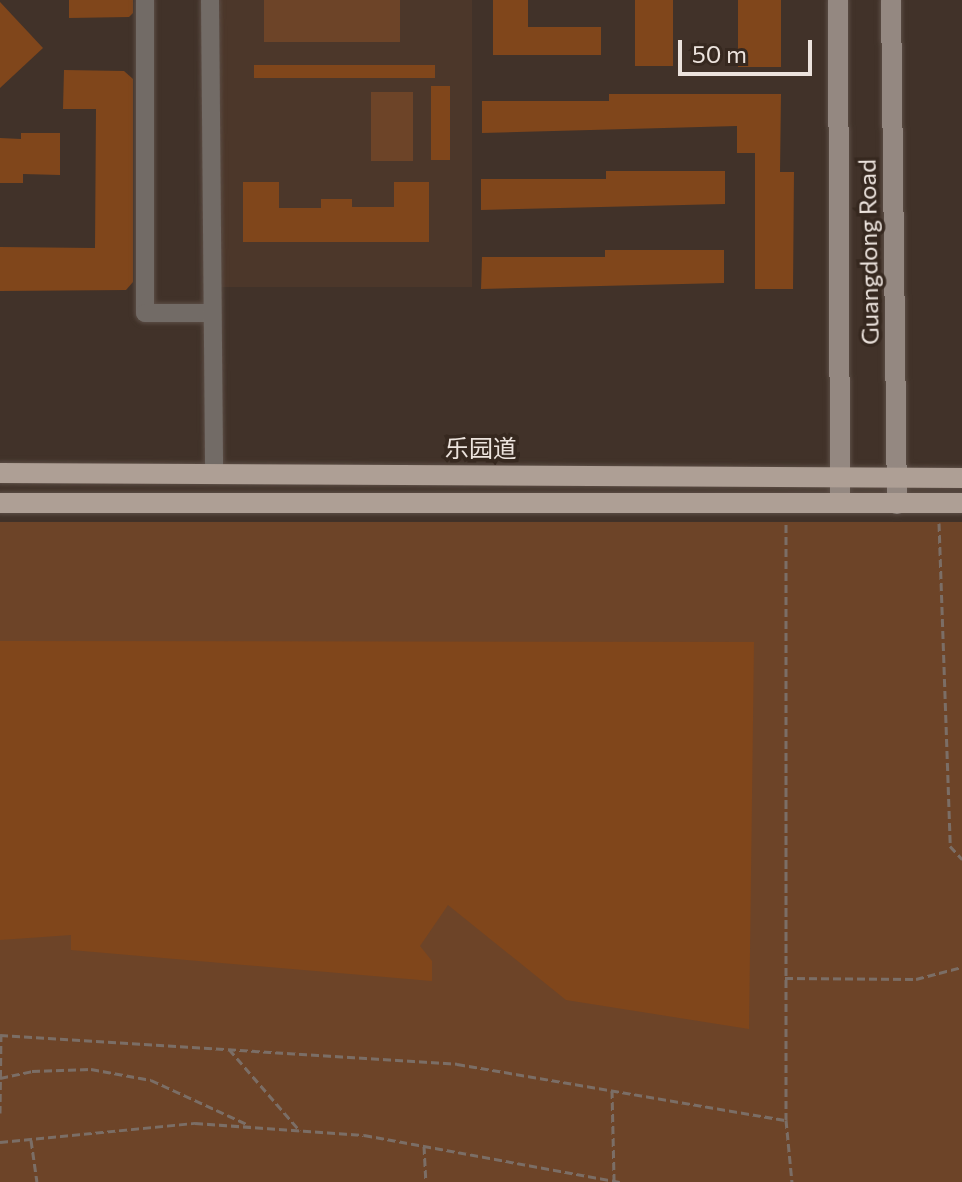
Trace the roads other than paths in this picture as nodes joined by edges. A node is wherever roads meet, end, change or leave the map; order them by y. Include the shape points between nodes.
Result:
1 (145, 0) edge
2 (210, 0) edge
3 (838, 0) edge
4 (891, 0) edge
5 (210, 313) junction
6 (0, 473) edge
7 (214, 474) junction
8 (840, 475) junction
9 (897, 476) junction
10 (962, 478) edge
11 (214, 502) junction
12 (0, 503) edge
13 (840, 503) junction
14 (962, 503) edge
15 (897, 504) junction

1 - 5 street via 145,313
2 - 5 street
3 - 8 main road, Guangdong Road
4 - 9 main road, Guangdong Road
5 - 7 street
6 - 7 main road, 乐园道
7 - 8 main road, 乐园道
7 - 11 main road
8 - 9 main road, 乐园道
8 - 13 main road, Guangdong Road
9 - 10 main road, 乐园道
9 - 15 main road, Guangdong Road
11 - 12 main road
11 - 13 main road
13 - 15 main road
14 - 15 main road

